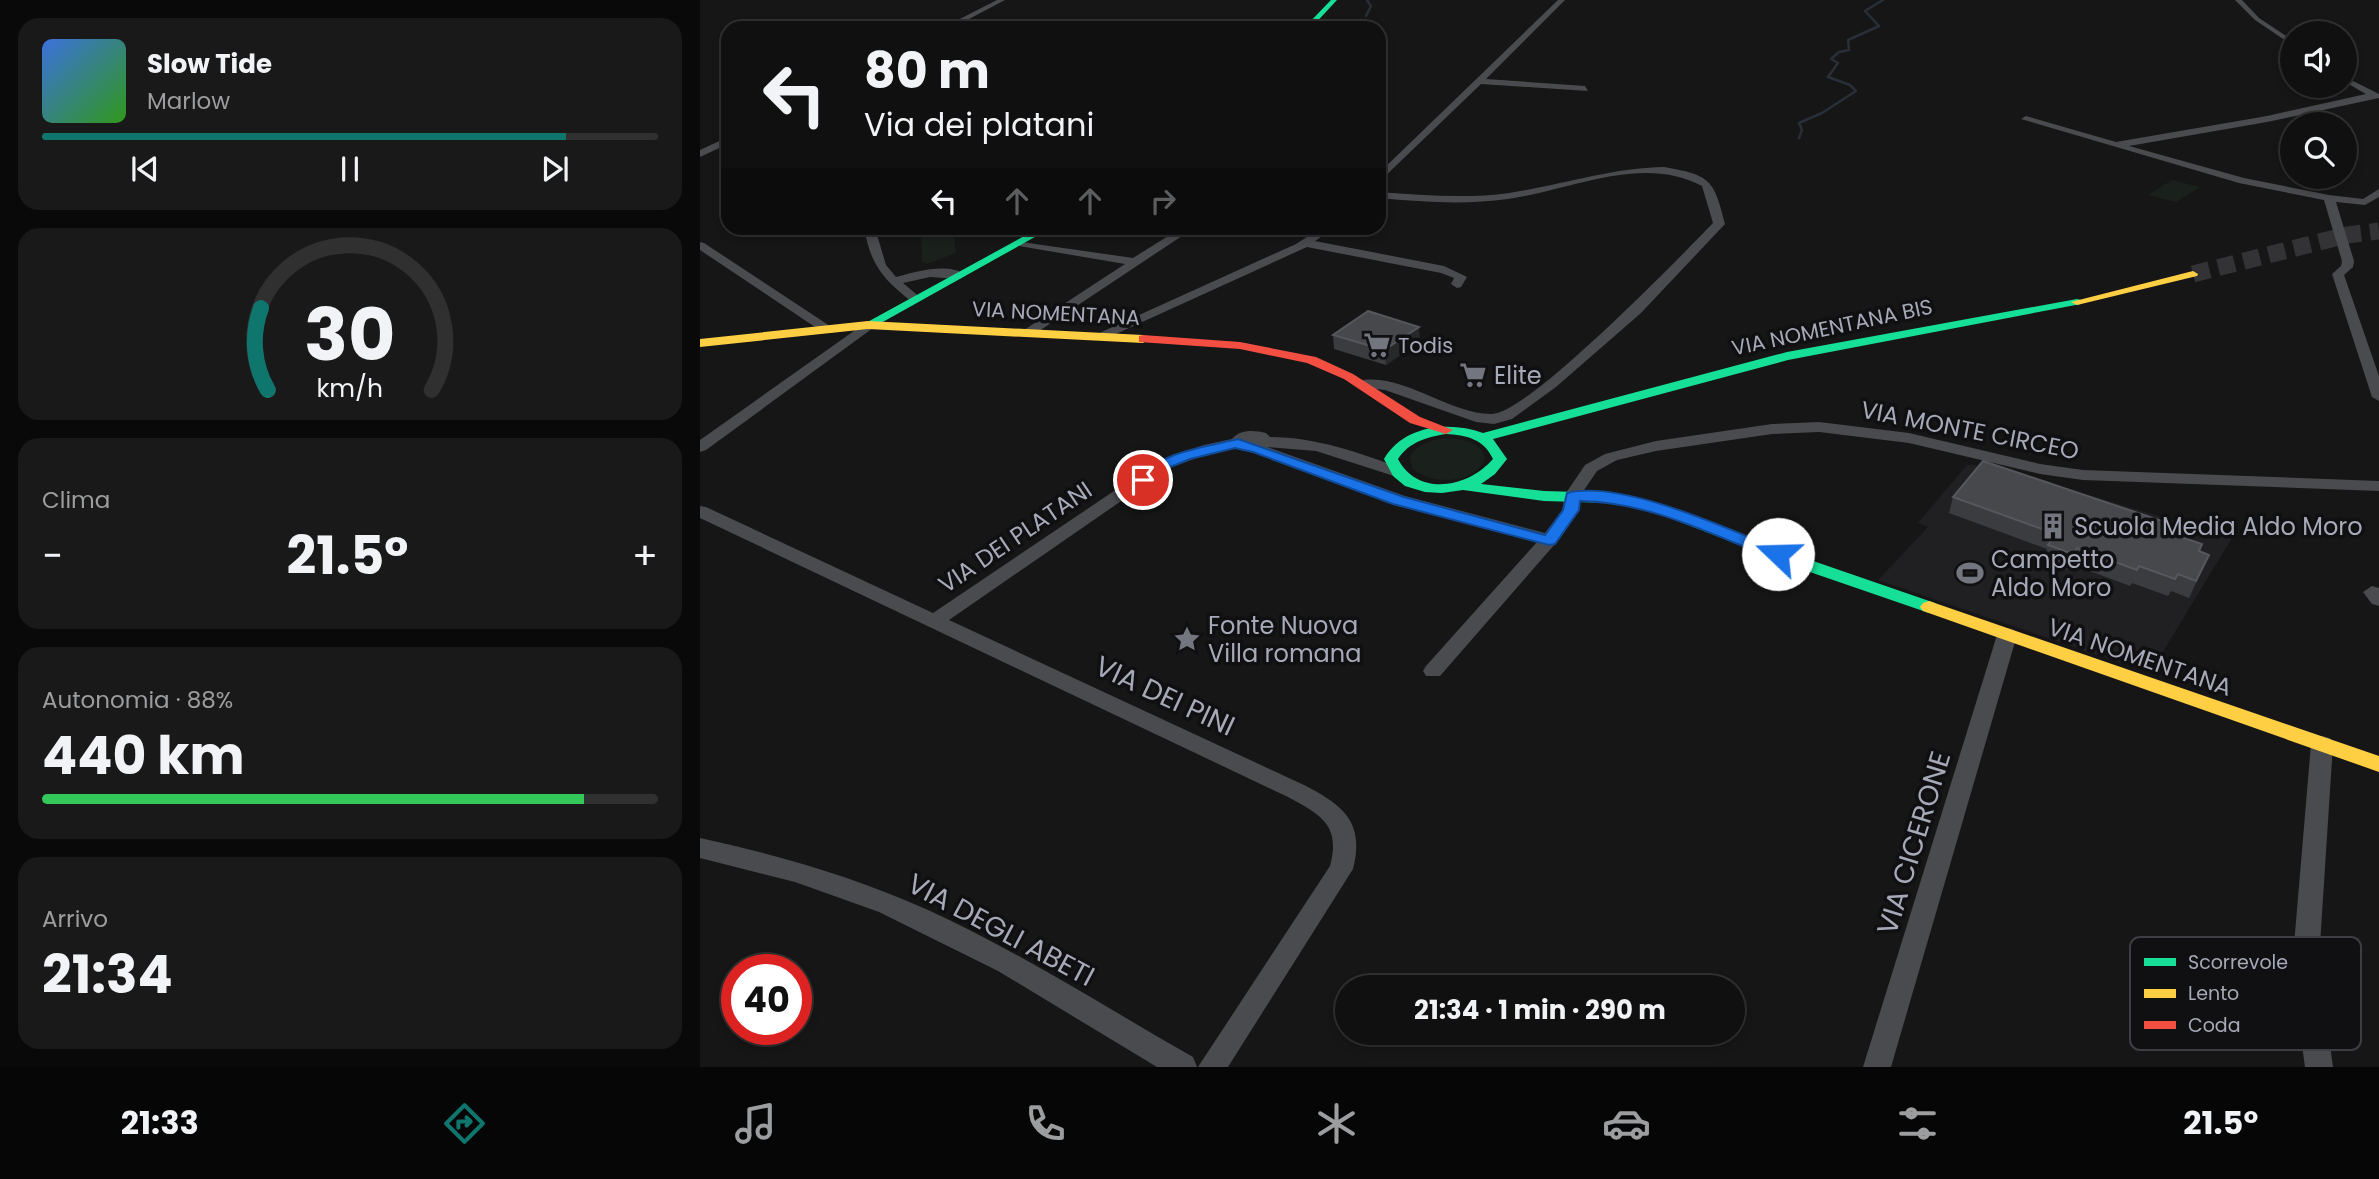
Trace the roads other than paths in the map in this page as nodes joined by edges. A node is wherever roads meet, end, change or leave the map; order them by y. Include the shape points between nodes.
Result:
1 (1002, 0) edge
2 (1334, 0) edge
3 (1562, 0) edge
4 (2238, 0) edge
5 (960, 21) edge
6 (1314, 21) edge
7 (2280, 35) edge
8 (1478, 81) junction
9 (2357, 86) edge
10 (1585, 89) dead end
11 (2376, 96) edge
12 (2026, 119) dead end
13 (721, 142) edge
14 (700, 143) edge
15 (721, 144) edge
16 (2116, 145) junction
17 (700, 154) edge
18 (1386, 173) edge
19 (2379, 192) edge
20 (1386, 196) edge
21 (2329, 198) junction
22 (871, 235) edge
23 (1033, 235) edge
24 (1173, 235) edge
25 (1317, 235) edge
26 (1019, 243) junction
27 (1306, 243) junction
28 (700, 246) edge
29 (1135, 262) junction
30 (2193, 274) tunnel mouth
31 (960, 275) junction
32 (894, 281) junction
33 (1457, 284) dead end
34 (916, 299) junction
35 (868, 325) junction
36 (826, 328) junction
37 (1028, 332) junction
38 (1102, 335) junction
39 (700, 343) edge
40 (1364, 384) junction
41 (2379, 397) edge
42 (1394, 410) junction
43 (1446, 430) junction
44 (1484, 437) junction
45 (1252, 444) junction
46 (1401, 445) junction
47 (700, 447) edge
48 (1349, 454) junction
49 (1497, 467) junction
50 (1397, 472) junction
51 (1464, 486) junction
52 (2379, 486) edge
53 (1524, 493) junction
54 (1572, 496) junction
55 (700, 510) edge
56 (1549, 541) junction
57 (933, 622) junction
58 (2007, 635) junction
59 (1433, 671) dead end
60 (2322, 744) junction
61 (2379, 764) edge
62 (700, 848) edge
63 (2308, 937) edge
64 (1183, 1067) edge
65 (1212, 1067) edge
66 (1877, 1067) edge

1 - 5 street
2 - 6 main road
3 - 8 street
4 - 7 street
8 - 10 street
8 - 18 street
9 - 11 street
11 - 16 street
12 - 16 street
13 - 14 street
15 - 17 street
16 - 21 street via 2242,181
19 - 21 street via 2364,202
20 - 40 street via 1478,199 1536,192 1600,175 1667,172 1707,186 1719,224 1636,310 1507,416 1476,417 1387,386
21 - 41 street via 2348,261 2338,275
22 - 32 street via 879,263
23 - 26 main road
24 - 29 street
25 - 27 street
26 - 29 street
26 - 31 main road
27 - 33 street via 1451,272 1461,277
27 - 38 street
28 - 36 street
29 - 37 street
30 - 44 main road, VIA NOMENTANA BIS via 2070,304 1787,356
31 - 32 street via 930,274
31 - 34 main road
32 - 34 street
34 - 35 main road
35 - 36 main road, VIA NOMENTANA
35 - 37 main road, VIA NOMENTANA
35 - 47 street
36 - 39 main road, VIA NOMENTANA
37 - 38 main road, VIA NOMENTANA
38 - 40 main road, VIA NOMENTANA via 1279,352 1333,368
40 - 42 main road, VIA NOMENTANA
42 - 43 main road, VIA NOMENTANA via 1427,427
42 - 46 main road via 1402,422
43 - 44 main road, VIA NOMENTANA
43 - 46 main road
44 - 49 main road via 1499,451
45 - 48 street, VIA DEI PLATANI via 1296,442
45 - 56 street via 1399,500
45 - 57 street, VIA DEI PLATANI via 1210,448 1163,465
46 - 48 street via 1371,455
46 - 50 main road via 1394,455
48 - 50 street
49 - 51 main road via 1479,482
49 - 53 main road via 1506,481
50 - 51 main road, VIA NOMENTANA via 1424,487
51 - 53 main road, VIA NOMENTANA
52 - 54 street, VIA MONTE CIRCEO via 2099,477 2040,469 1909,438 1800,427 1665,444 1611,457 1591,468
53 - 54 main road, VIA NOMENTANA
54 - 56 street via 1571,510
54 - 58 main road, VIA NOMENTANA via 1628,500 1670,512
55 - 57 street, VIA DEI PINI
56 - 59 street
57 - 65 street, VIA DEI PINI via 1296,791 1320,804 1343,828 1348,846 1341,869
58 - 60 main road, VIA NOMENTANA
58 - 66 street, VIA CICERONE
60 - 61 main road, VIA NOMENTANA
60 - 63 street
62 - 64 street, VIA DEGLI ABETI via 811,875 945,930

